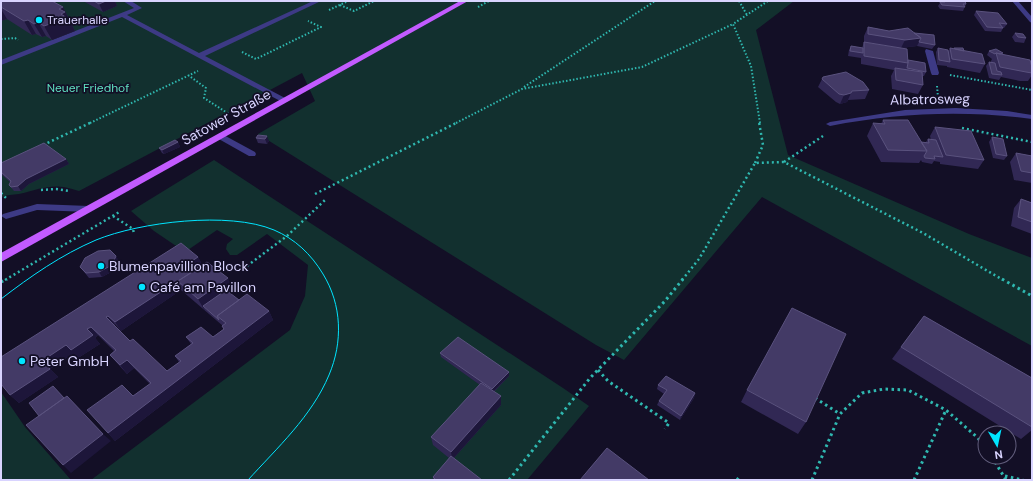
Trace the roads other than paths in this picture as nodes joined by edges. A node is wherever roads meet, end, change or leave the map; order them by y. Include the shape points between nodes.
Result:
1 (126, 1) edge
2 (318, 1) edge
3 (466, 1) edge
4 (1015, 1) edge
5 (122, 15) junction
6 (1032, 21) edge
7 (929, 51) edge
8 (199, 56) junction
9 (1, 63) edge
10 (935, 73) dead end
11 (284, 101) junction
12 (1032, 117) edge
13 (830, 124) road end
14 (220, 136) junction
15 (252, 154) dead end
16 (89, 209) junction
17 (3, 216) edge
18 (1, 258) edge

1 - 5 street via 139,8
2 - 8 street
3 - 11 main road, Satower Straße
4 - 6 street
5 - 8 street
5 - 9 street
7 - 10 street
8 - 11 street
11 - 14 main road, Satower Straße
12 - 13 street, Albatrosweg via 1006,113 940,110 899,111
14 - 15 street
14 - 16 main road, Satower Straße
16 - 17 street via 37,207
16 - 18 main road, Satower Straße

